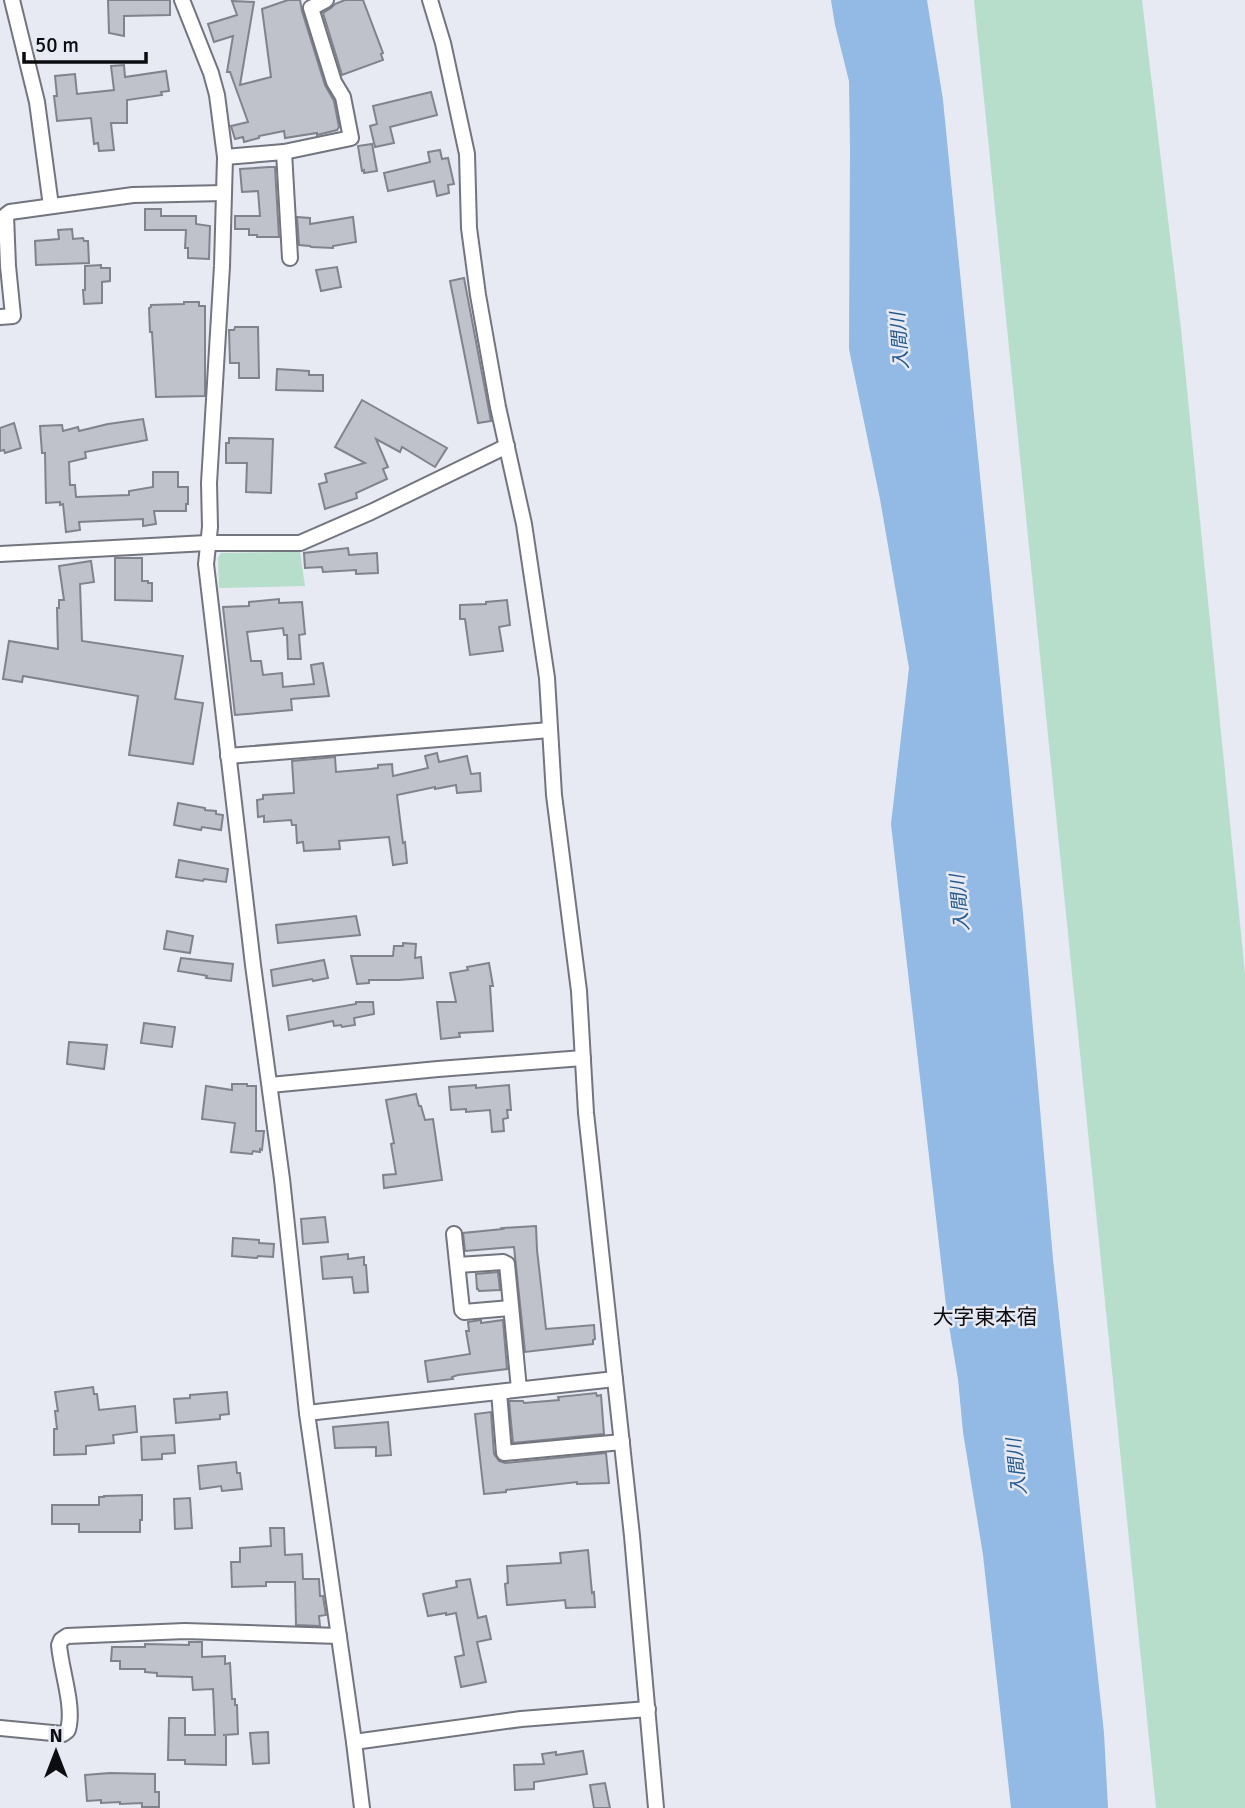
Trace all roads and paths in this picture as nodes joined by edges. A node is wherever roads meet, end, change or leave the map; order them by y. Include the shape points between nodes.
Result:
1 (12, 0) edge
2 (182, 0) edge
3 (326, 0) edge
4 (430, 0) edge
5 (284, 152) junction
6 (225, 157) junction
7 (224, 193) junction
8 (51, 206) junction
9 (290, 258) dead end
10 (0, 317) edge
11 (507, 446) junction
12 (207, 543) junction
13 (0, 554) edge
14 (550, 730) junction
15 (228, 757) junction
16 (583, 1058) junction
17 (270, 1085) junction
18 (454, 1234) dead end
19 (458, 1265) junction
20 (511, 1308) junction
21 (615, 1379) junction
22 (519, 1389) junction
23 (499, 1392) junction
24 (307, 1413) junction
25 (622, 1442) junction
26 (339, 1636) junction
27 (648, 1709) junction
28 (0, 1728) edge
29 (354, 1742) junction
30 (362, 1808) edge
31 (656, 1808) edge

1 - 8 street via 37,102
2 - 6 street via 211,73
3 - 5 street via 311,8 343,97 351,138
4 - 11 street via 467,154 474,268
5 - 6 street
5 - 9 street
6 - 7 street
7 - 8 street via 133,195
7 - 12 street
8 - 10 street via 6,215 13,316
11 - 12 street via 300,542
11 - 14 street via 524,524 547,678
12 - 13 street
12 - 15 street
14 - 15 street
14 - 16 street
15 - 17 street
16 - 17 street
16 - 21 street
17 - 24 street
18 - 19 street
19 - 20 street via 507,1264
19 - 20 street via 464,1312
20 - 22 street
21 - 22 street
21 - 25 street
22 - 23 street
23 - 24 street
23 - 25 street via 504,1453
24 - 26 street
25 - 27 street
26 - 28 street via 185,1631 66,1636 59,1645 68,1731
26 - 29 street
27 - 29 street via 521,1719
27 - 31 street
29 - 30 street

